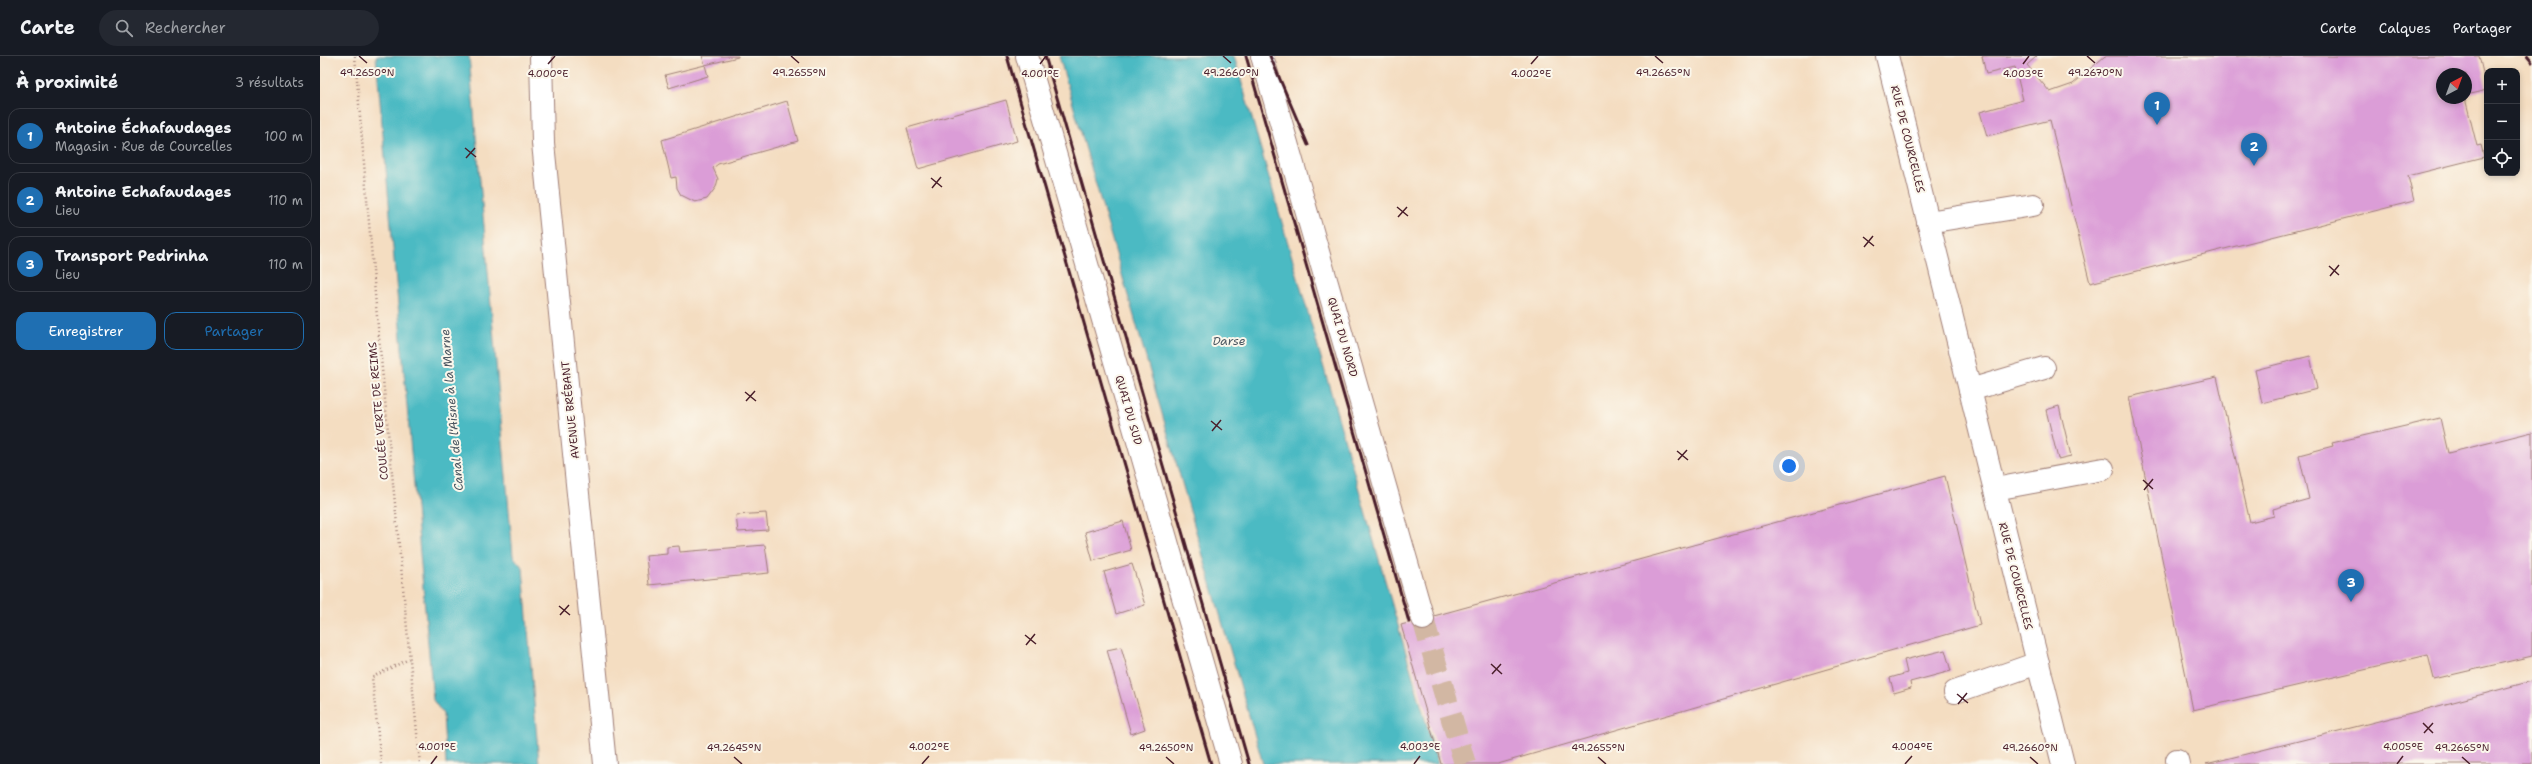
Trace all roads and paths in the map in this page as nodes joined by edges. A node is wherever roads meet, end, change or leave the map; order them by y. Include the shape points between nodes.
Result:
1 (355, 56) edge
2 (541, 56) edge
3 (1027, 56) edge
4 (1262, 56) edge
5 (1887, 56) edge
6 (2033, 205) dead end
7 (1928, 222) junction
8 (2044, 368) dead end
9 (1970, 390) junction
10 (2103, 469) dead end
11 (1995, 489) junction
12 (1423, 619) tunnel mouth
13 (409, 658) junction
14 (2038, 663) junction
15 (1955, 692) dead end
16 (381, 764) edge
17 (420, 764) edge
18 (605, 764) edge
19 (1232, 764) edge
20 (2063, 764) edge

1 - 13 path, COULÉE VERTE DE REIMS
2 - 18 street, AVENUE BRÉBANT via 543,143
3 - 19 street, QUAI DU SUD
4 - 12 street, QUAI DU NORD
5 - 7 street, RUE DE COURCELLES
6 - 7 street
7 - 9 street, RUE DE COURCELLES
8 - 9 street
9 - 11 street, RUE DE COURCELLES
10 - 11 street
11 - 14 street, RUE DE COURCELLES
13 - 16 path via 372,677
13 - 17 path, COULÉE VERTE DE REIMS
14 - 15 street
14 - 20 street, RUE DE COURCELLES

